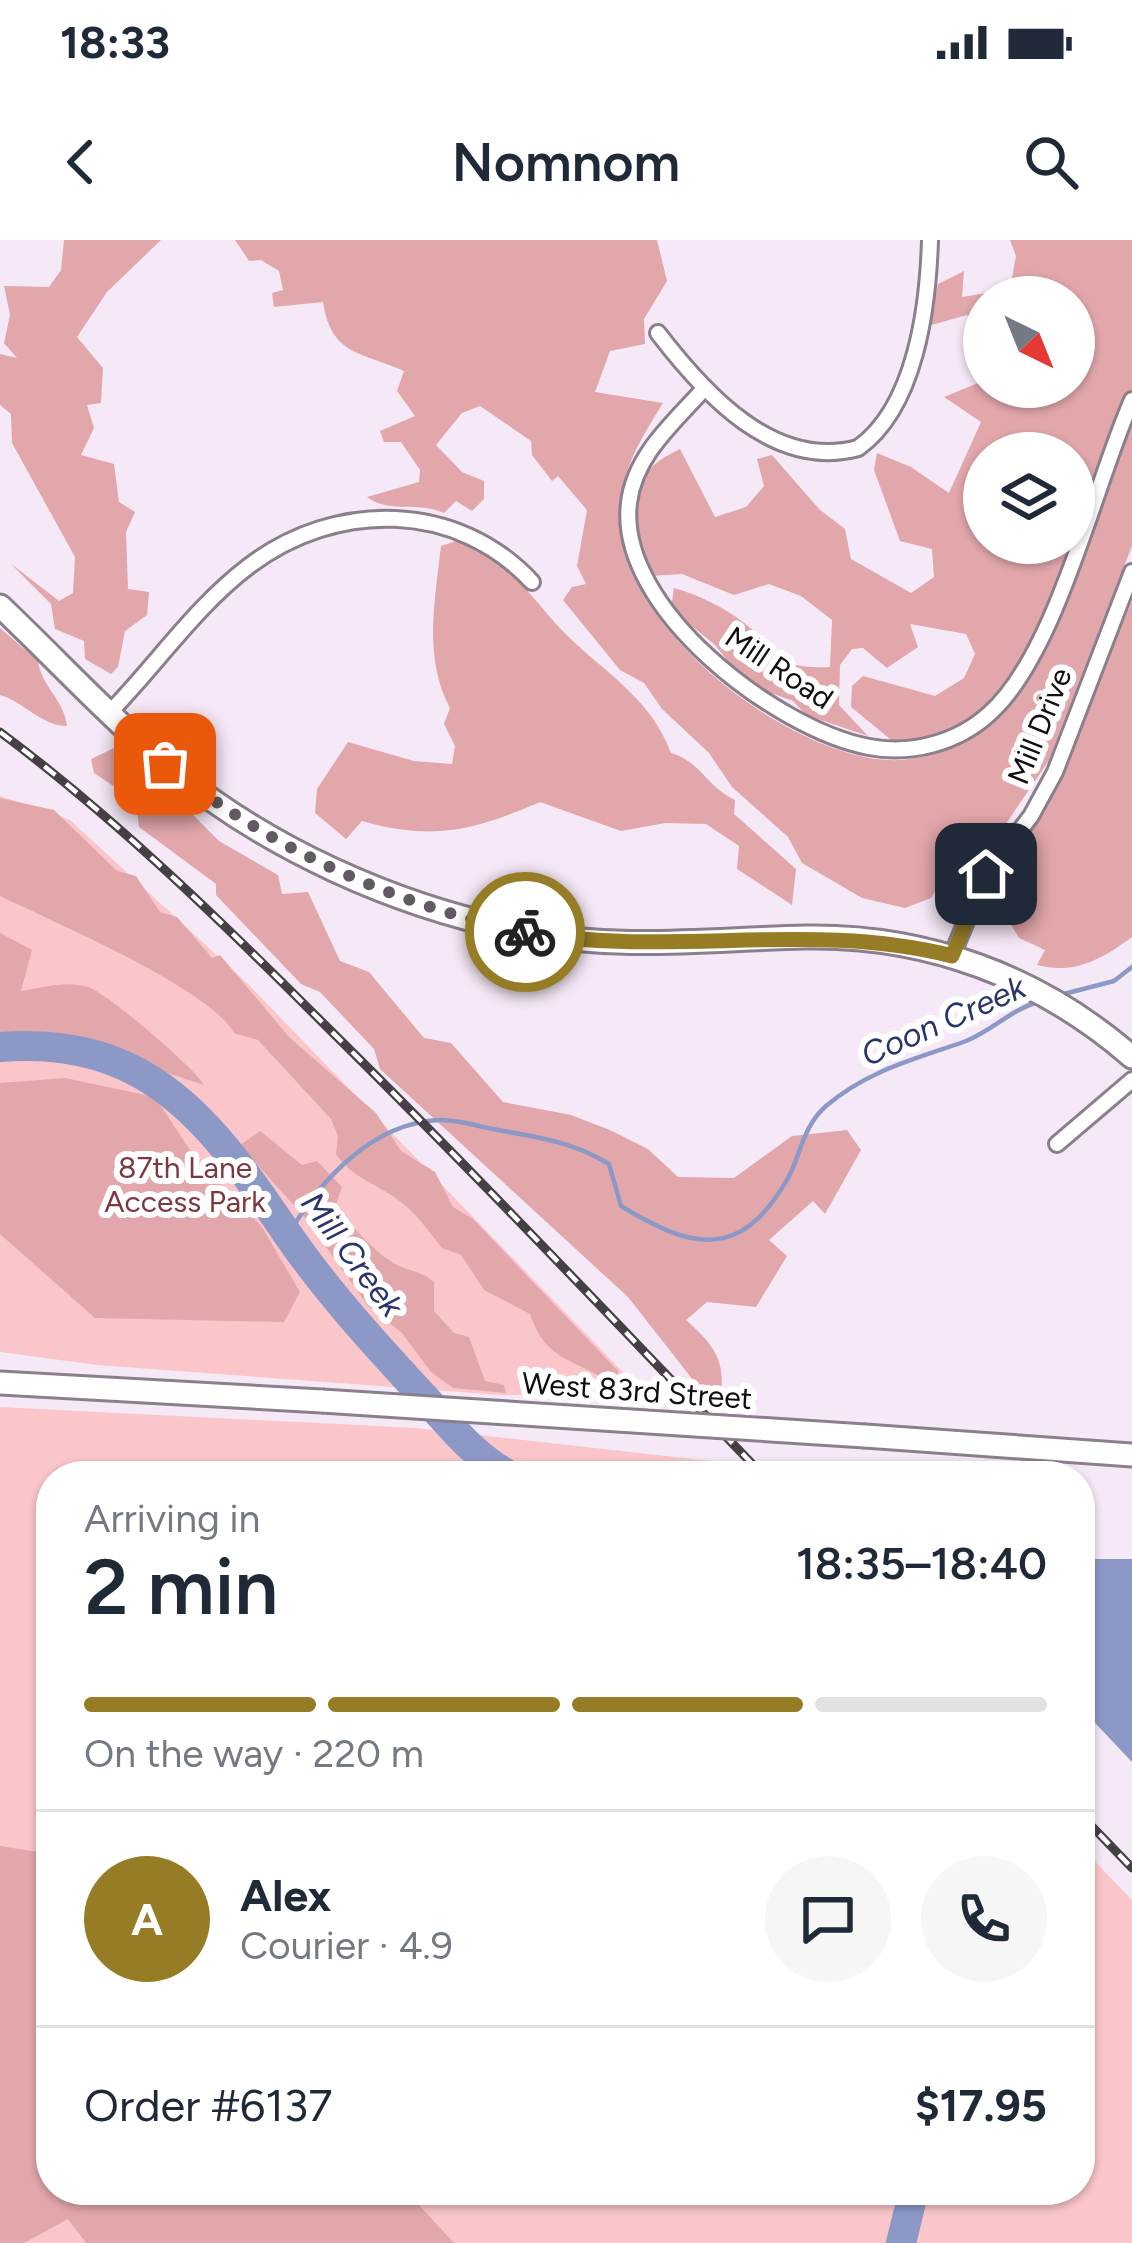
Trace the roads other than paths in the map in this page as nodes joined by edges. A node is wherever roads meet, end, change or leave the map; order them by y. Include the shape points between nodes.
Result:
1 (930, 240) edge
2 (658, 333) dead end
3 (702, 391) junction
4 (1132, 400) edge
5 (1132, 572) edge
6 (532, 582) dead end
7 (0, 606) edge
8 (110, 712) junction
9 (952, 956) junction
10 (1132, 1057) edge
11 (1132, 1080) edge
12 (1057, 1144) dead end
13 (0, 1383) edge
14 (1132, 1454) edge

1 - 3 street via 912,359 893,406 858,448 800,449
2 - 3 street
3 - 4 street, Mill Road via 635,476 628,526 642,575 669,615 749,688 816,729 886,750 941,742 1007,694 1046,624
5 - 9 street, Mill Drive via 1055,772 986,874
6 - 8 street via 490,545 445,526 402,518 344,522 250,565
7 - 8 main road
8 - 9 main road via 180,777 266,833 357,879 459,916 614,944 847,938
9 - 10 main road via 1095,1026
11 - 12 street
13 - 14 main road, West 83rd Street, bridge

